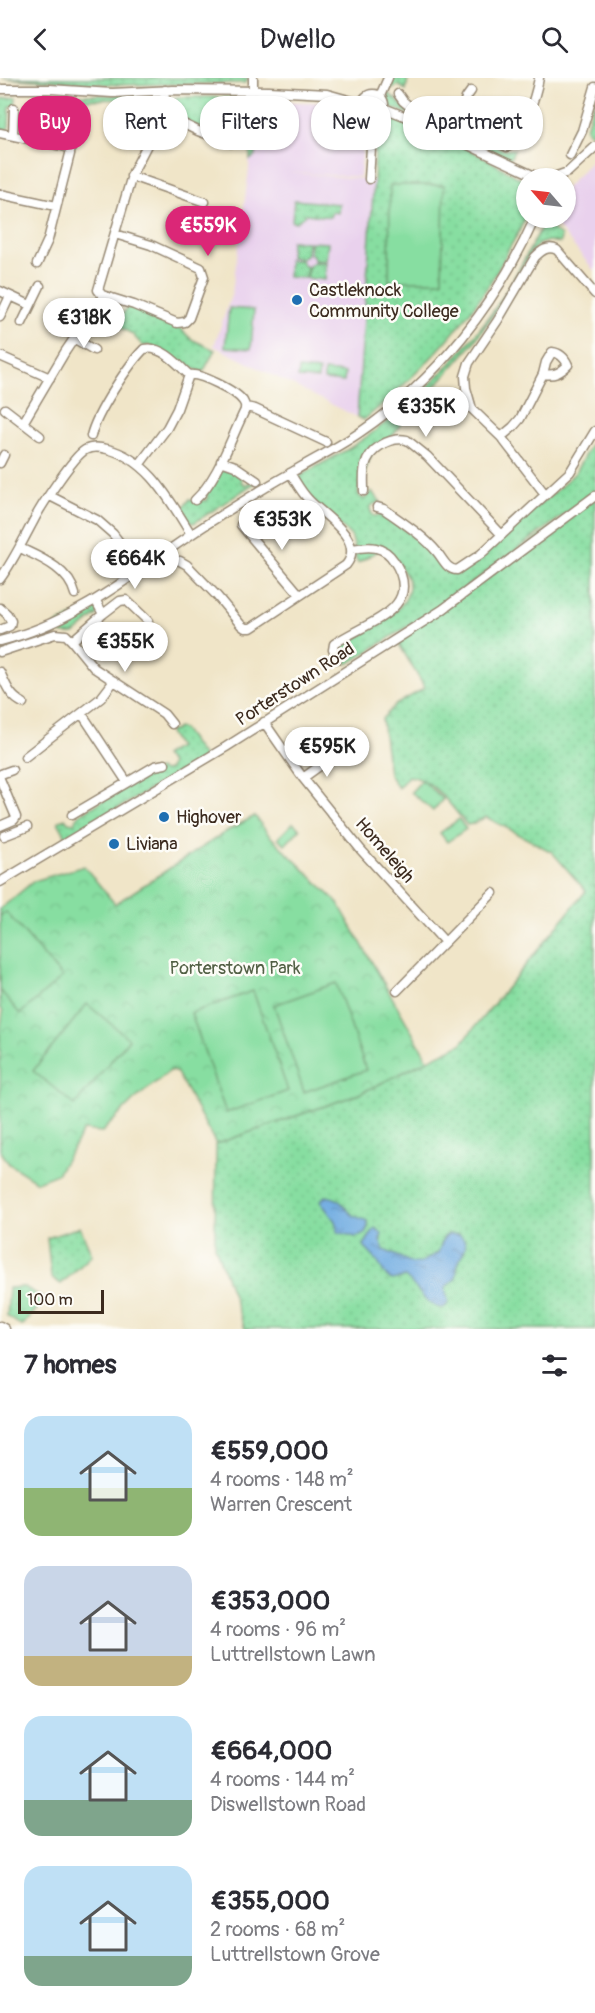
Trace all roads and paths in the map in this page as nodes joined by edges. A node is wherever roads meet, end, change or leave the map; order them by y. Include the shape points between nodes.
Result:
1 (253, 78) edge
2 (388, 78) edge
3 (539, 78) edge
4 (595, 87) edge
5 (0, 88) edge
6 (165, 90) junction
7 (253, 90) junction
8 (471, 91) dead end
9 (398, 94) dead end
10 (164, 96) edge
11 (334, 96) edge
12 (367, 96) edge
13 (380, 96) joint
14 (467, 96) edge
15 (534, 96) edge
16 (403, 99) edge
17 (14, 108) dead end
18 (391, 111) edge
19 (0, 133) edge
20 (13, 135) junction
21 (18, 136) edge
22 (595, 147) edge
23 (70, 150) edge
24 (143, 150) edge
25 (371, 150) edge
26 (570, 155) dead end
27 (518, 168) edge
28 (572, 168) edge
29 (131, 176) junction
30 (369, 179) dead end
31 (0, 194) edge
32 (205, 202) dead end
33 (56, 206) junction
34 (530, 228) edge
35 (115, 234) junction
36 (37, 264) dead end
37 (511, 264) junction
38 (525, 274) junction
39 (40, 286) dead end
40 (0, 291) edge
41 (595, 294) edge
42 (10, 296) junction
43 (30, 305) junction
44 (96, 306) dead end
45 (0, 317) edge
46 (62, 319) dead end
47 (22, 322) dead end
48 (82, 329) junction
49 (75, 339) junction
50 (94, 350) dead end
51 (0, 356) edge
52 (543, 374) dead end
53 (189, 375) junction
54 (50, 378) junction
55 (246, 407) junction
56 (5, 409) dead end
57 (23, 423) junction
58 (595, 431) edge
59 (40, 436) dead end
60 (91, 436) dead end
61 (501, 438) junction
62 (326, 442) dead end
63 (221, 461) junction
64 (139, 465) junction
65 (290, 473) junction
66 (250, 480) dead end
67 (364, 491) dead end
68 (545, 494) junction
69 (50, 496) junction
70 (595, 496) edge
71 (200, 498) dead end
72 (377, 507) dead end
73 (241, 525) dead end
74 (191, 534) junction
75 (501, 534) junction
76 (20, 548) junction
77 (352, 549) junction
78 (133, 560) dead end
79 (180, 561) dead end
80 (0, 579) edge
81 (75, 594) dead end
82 (300, 595) junction
83 (96, 601) junction
84 (0, 608) edge
85 (104, 614) junction
86 (148, 621) dead end
87 (0, 630) edge
88 (0, 641) edge
89 (72, 641) junction
90 (0, 652) edge
91 (337, 660) dead end
92 (0, 672) edge
93 (114, 681) junction
94 (23, 703) dead end
95 (82, 714) junction
96 (264, 722) junction
97 (172, 724) dead end
98 (25, 757) dead end
99 (332, 757) dead end
100 (165, 764) dead end
101 (12, 770) dead end
102 (0, 778) edge
103 (303, 778) junction
104 (127, 782) junction
105 (72, 815) dead end
106 (10, 822) junction
107 (0, 826) edge
108 (27, 827) dead end
109 (14, 832) junction
110 (4, 836) dead end
111 (0, 882) edge
112 (493, 893) dead end
113 (444, 941) junction
114 (397, 991) dead end
115 (0, 1326) edge
116 (5, 1329) edge

1 - 7 street
2 - 13 street
3 - 15 street
4 - 26 street
5 - 6 street via 112,93
6 - 7 street
6 - 10 street
7 - 11 street
8 - 14 street
9 - 16 street
12 - 13 street
17 - 20 street
18 - 27 street
19 - 20 street
20 - 21 street
22 - 28 street
23 - 33 street
24 - 29 street
25 - 30 street
29 - 32 street
29 - 35 street
31 - 33 street
33 - 36 street
34 - 37 street
35 - 35 street via 151,245 201,268 204,277 185,322 100,293 98,287
37 - 38 street
37 - 65 street via 481,313 418,384 361,431
38 - 41 street via 540,252 550,248 557,250
38 - 61 street via 466,370 472,409
39 - 43 street
40 - 42 street
42 - 43 street
42 - 45 street
43 - 47 street
44 - 48 street
46 - 48 street
48 - 49 street
49 - 50 street
49 - 54 street
51 - 54 street
52 - 61 street via 520,419
53 - 55 street via 212,381 239,397
53 - 60 street via 162,353 144,349 110,398
53 - 64 street via 169,426
54 - 57 street
55 - 62 street
55 - 63 street
56 - 57 street
57 - 59 street
58 - 68 street via 575,465
61 - 68 street
63 - 66 street via 235,466
63 - 71 street
64 - 69 street via 115,451 89,448 74,460
64 - 74 street via 162,490
65 - 74 street
65 - 77 street via 306,497 348,539
67 - 75 street via 365,465 370,455 392,440 407,440
68 - 75 street
69 - 76 street
69 - 78 street via 97,520
70 - 96 street, Porterstown Road via 442,610
72 - 75 street via 424,539 453,570 481,554
73 - 82 street
74 - 83 street
76 - 80 street
76 - 81 street via 57,568 74,587
77 - 82 street via 346,565
77 - 91 street via 385,550 400,572 404,594 387,613 334,644
79 - 82 street via 245,628 252,628
83 - 85 street
83 - 88 street via 47,625
84 - 87 street via 12,621
85 - 86 street via 126,600
85 - 89 street
89 - 90 street via 63,634 55,634
89 - 93 street via 89,664
92 - 94 street via 15,699
93 - 95 street via 106,694
93 - 97 street via 164,714
95 - 98 street
95 - 104 street
96 - 103 street, Homeleigh
96 - 111 street, Porterstown Road
99 - 103 street
100 - 104 street
101 - 102 street
102 - 106 street via 16,817
103 - 113 street, Homeleigh via 361,850
104 - 105 street
106 - 107 street
106 - 109 street
108 - 109 street
109 - 110 street
112 - 113 street
113 - 114 street
115 - 116 street

